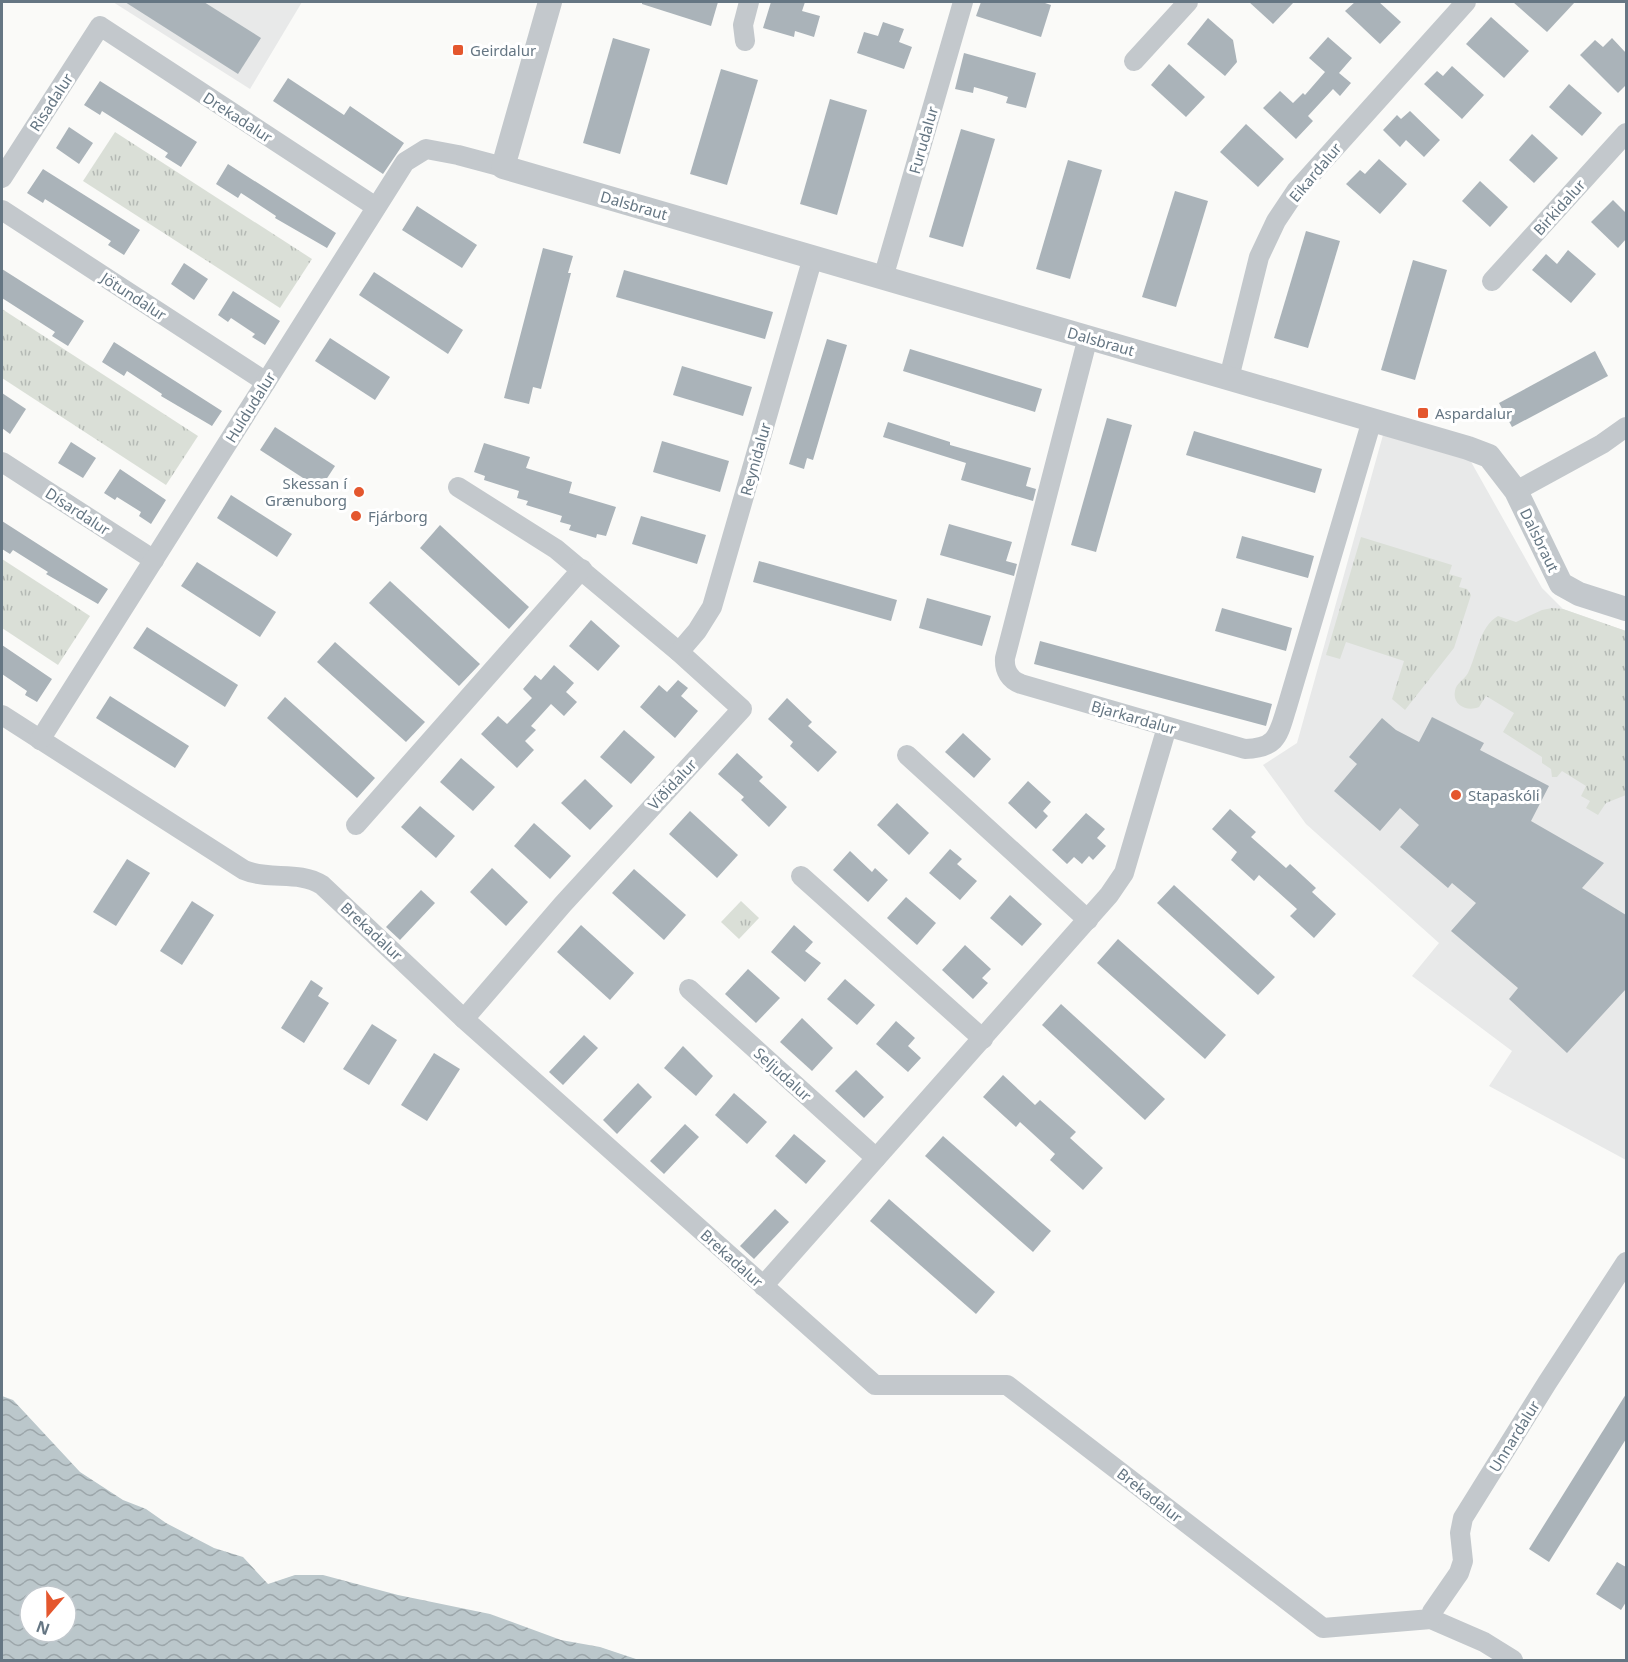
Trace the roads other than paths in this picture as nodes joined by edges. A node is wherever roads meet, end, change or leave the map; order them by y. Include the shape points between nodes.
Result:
1 (550, 2) edge
2 (749, 2) edge
3 (963, 2) edge
4 (1188, 2) edge
5 (1466, 2) edge
6 (100, 26) joint
7 (745, 41) dead end
8 (1134, 61) dead end
9 (1626, 133) edge
10 (503, 167) junction
11 (2, 178) edge
12 (376, 207) junction
13 (2, 210) edge
14 (813, 257) junction
15 (883, 278) junction
16 (1492, 281) dead end
17 (1088, 337) junction
18 (1229, 378) junction
19 (266, 382) junction
20 (1372, 420) junction
21 (1626, 427) edge
22 (2, 462) edge
23 (458, 487) dead end
24 (1516, 491) junction
25 (154, 560) junction
26 (582, 569) junction
27 (1626, 609) edge
28 (679, 652) junction
29 (2, 715) edge
30 (1167, 727) junction
31 (40, 740) junction
32 (907, 755) dead end
33 (356, 825) dead end
34 (801, 876) dead end
35 (1088, 920) junction
36 (689, 989) dead end
37 (464, 1019) junction
38 (983, 1039) junction
39 (876, 1158) junction
40 (1626, 1262) edge
41 (763, 1286) junction
42 (1431, 1619) junction
43 (1513, 1660) edge

1 - 10 street
2 - 7 street via 742,24
3 - 15 street, Furudalur
4 - 8 street
5 - 18 street, Eikardalur via 1296,191 1276,221 1258,257
6 - 11 street, Risadalur
6 - 12 street, Drekadalur
9 - 16 street, Birkidalur
10 - 12 street, Huldudalur via 426,149 405,162
10 - 14 street, Dalsbraut
12 - 19 street, Huldudalur
13 - 19 street, Jötundalur
14 - 15 street, Dalsbraut
14 - 28 street, Reynidalur via 712,608
15 - 17 street, Dalsbraut
17 - 18 street, Dalsbraut
17 - 30 street, Bjarkardalur via 1005,669 1011,679 1022,684
18 - 20 street, Dalsbraut
19 - 25 street, Huldudalur
20 - 24 street, Dalsbraut via 1489,456
20 - 30 street, Bjarkardalur via 1291,696 1274,741 1263,749 1245,749
21 - 24 street
22 - 25 street, Dísardalur
23 - 26 street, Víðidalur
24 - 27 street, Dalsbraut via 1561,584
25 - 31 street, Huldudalur
26 - 28 street, Víðidalur
26 - 33 street
28 - 37 street, Víðidalur via 742,709
29 - 31 street, Brekadalur
30 - 35 street via 1124,873
31 - 37 street, Brekadalur via 244,870 267,877 311,878 322,885
32 - 35 street
34 - 38 street
35 - 38 street
36 - 39 street, Seljudalur
37 - 41 street, Brekadalur
38 - 39 street
39 - 41 street
40 - 42 street, Unnardalur via 1463,1518 1463,1561
41 - 42 street, Brekadalur via 875,1385 1007,1385 1323,1628
42 - 43 street, Brekadalur via 1484,1642

